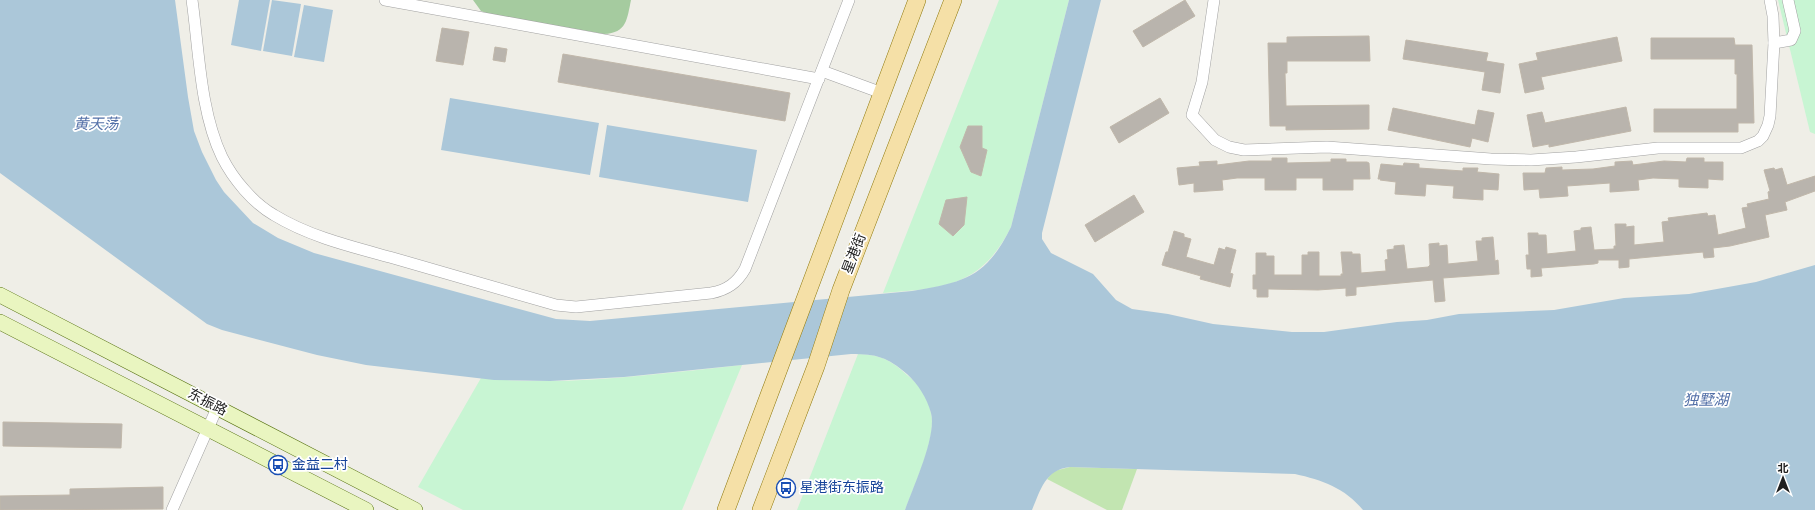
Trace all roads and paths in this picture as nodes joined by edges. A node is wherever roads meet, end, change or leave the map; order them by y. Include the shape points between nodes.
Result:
1 (192, 0) edge
2 (384, 0) edge
3 (849, 0) edge
4 (917, 0) edge
5 (953, 0) edge
6 (1214, 0) edge
7 (1770, 0) edge
8 (1788, 0) edge
9 (1774, 43) junction
10 (820, 75) junction
11 (882, 93) junction
12 (0, 295) edge
13 (0, 322) edge
14 (217, 408) junction
15 (208, 429) junction
16 (172, 510) edge
17 (366, 510) edge
18 (415, 510) edge
19 (726, 510) edge
20 (761, 510) edge

1 - 10 street via 204,89 214,137 232,173 258,203 287,223 328,240 567,307 711,293 734,284 745,269
2 - 10 street
3 - 10 street
4 - 11 main road
5 - 20 main road, 星港街 via 841,290 816,366
6 - 9 street via 1202,82 1192,115 1214,140 1244,150 1327,147 1531,160 1576,158 1658,148 1741,148 1758,141 1768,125
7 - 9 street
8 - 9 street via 1795,31 1793,38
10 - 11 street
11 - 19 main road
12 - 14 main road, 东振路
13 - 15 main road, 东振路
14 - 15 street
14 - 18 main road, 东振路
15 - 16 street
15 - 17 main road, 东振路

